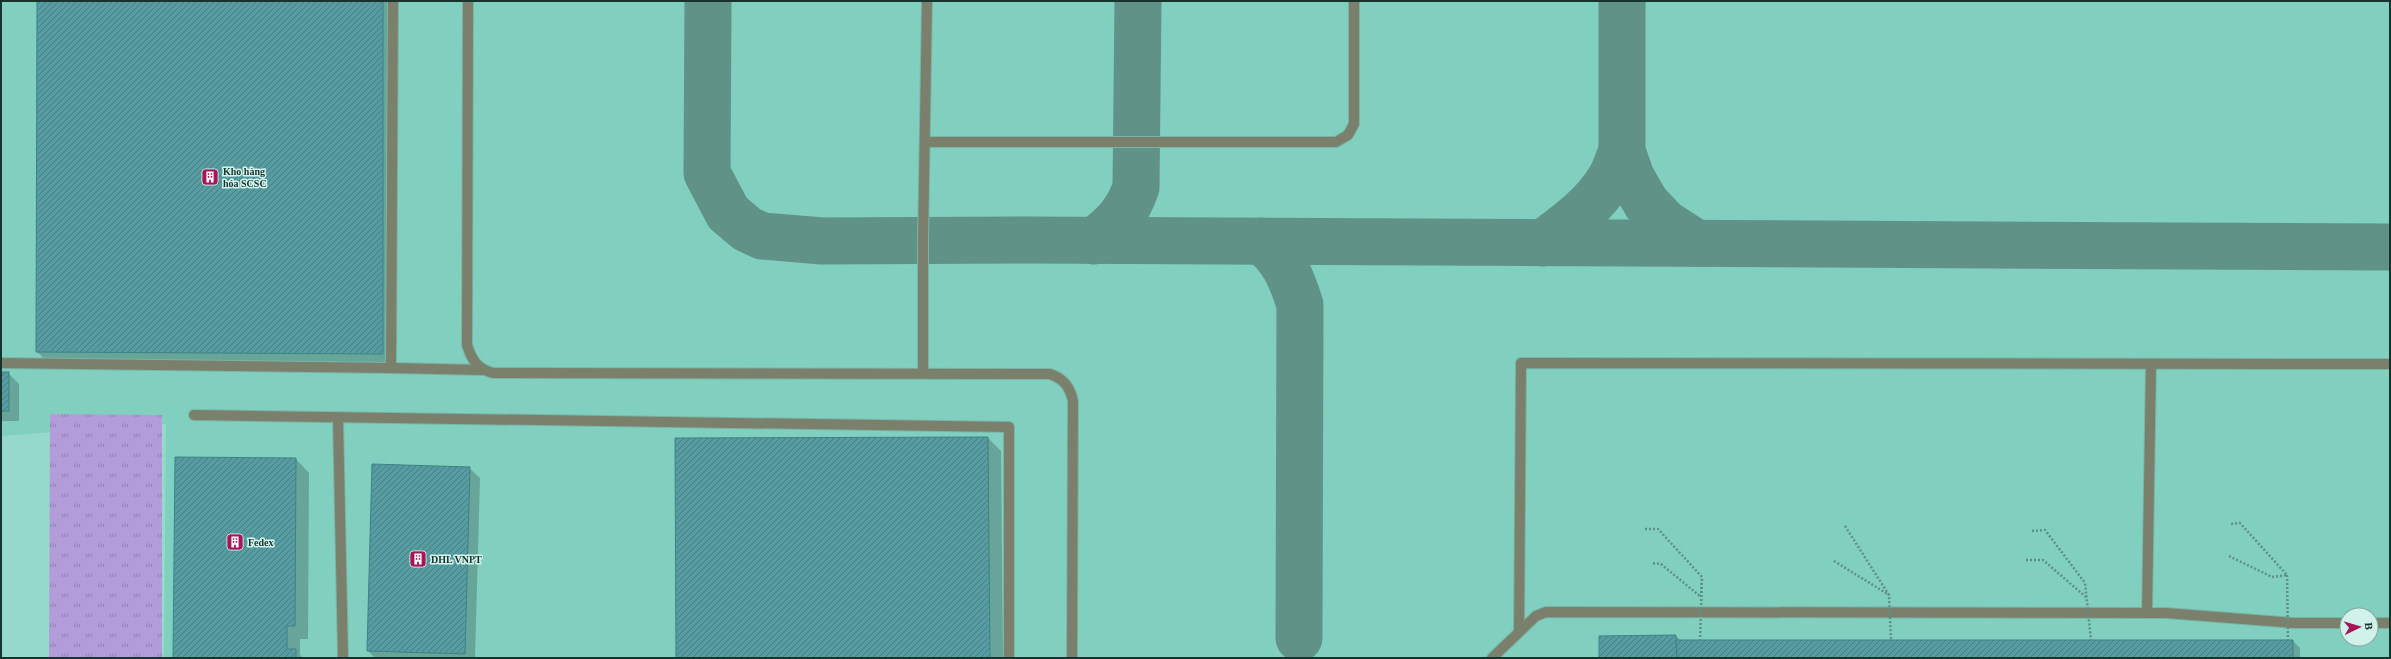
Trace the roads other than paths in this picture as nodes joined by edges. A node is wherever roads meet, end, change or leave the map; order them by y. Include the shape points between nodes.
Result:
1 (393, 1) edge
2 (468, 1) edge
3 (927, 1) edge
4 (1354, 1) edge
5 (925, 142) junction
6 (1, 363) edge
7 (2151, 364) junction
8 (2390, 364) edge
9 (392, 368) junction
10 (483, 370) junction
11 (923, 373) junction
12 (194, 414) dead end
13 (338, 418) junction
14 (2148, 613) junction
15 (2339, 623) edge
16 (2379, 623) edge
17 (2390, 624) edge
18 (1519, 632) junction
19 (343, 658) edge
20 (1009, 658) edge
21 (1072, 658) edge
22 (1492, 658) edge

1 - 9 lane
2 - 10 lane via 467,345 476,364
3 - 5 lane
4 - 5 lane via 1354,124 1348,135 1336,142
5 - 11 lane
6 - 9 lane
7 - 8 lane
7 - 14 lane
7 - 18 lane via 1521,363
9 - 10 lane
10 - 11 lane via 493,373
11 - 21 lane via 1050,374 1058,377 1069,388 1073,401
12 - 13 lane
13 - 19 lane
13 - 20 lane via 1009,427
14 - 15 lane via 2293,623
14 - 18 lane via 1546,612 1536,616
16 - 17 lane
18 - 22 lane

